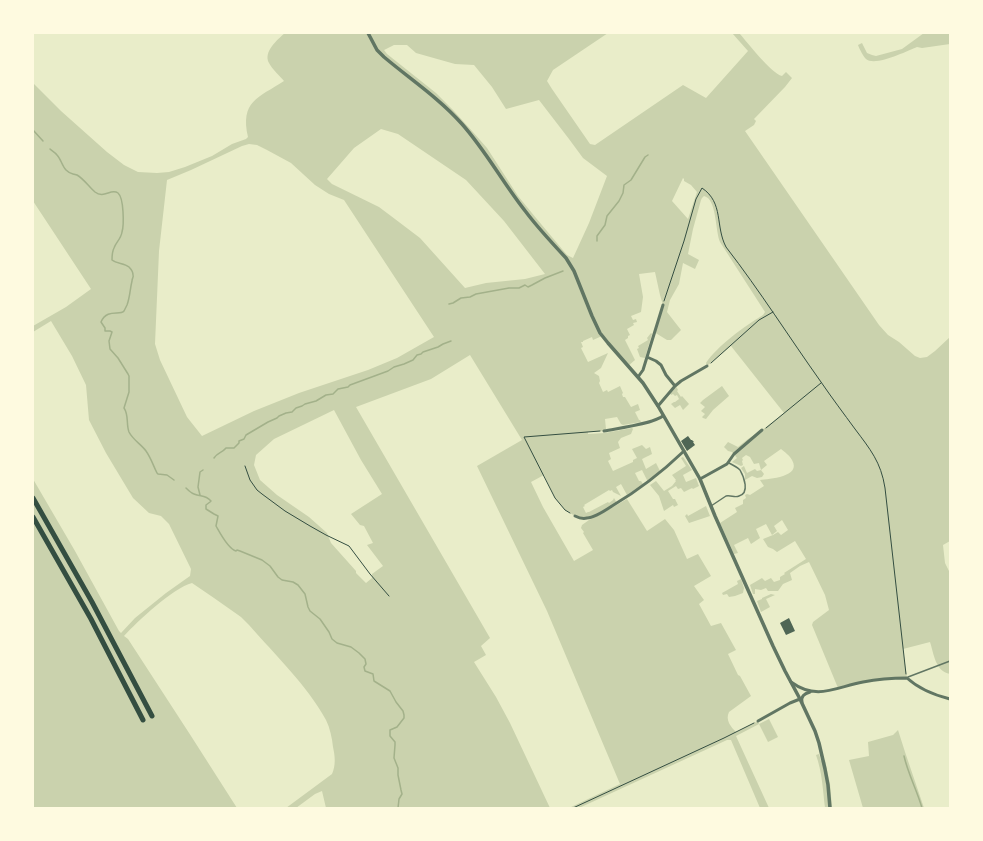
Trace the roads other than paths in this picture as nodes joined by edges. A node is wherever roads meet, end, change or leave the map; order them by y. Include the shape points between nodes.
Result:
1 (368, 33) edge
2 (663, 305) road end
3 (647, 357) junction
4 (707, 366) road end
5 (638, 376) junction
6 (675, 386) junction
7 (658, 406) junction
8 (663, 416) junction
9 (762, 430) road end
10 (604, 431) road end
11 (684, 452) junction
12 (729, 462) junction
13 (700, 479) junction
14 (33, 498) edge
15 (711, 506) junction
16 (575, 516) road end
17 (33, 517) edge
18 (950, 661) edge
19 (907, 678) junction
20 (791, 682) junction
21 (814, 692) junction
22 (950, 700) edge
23 (801, 701) junction
24 (152, 716) dead end
25 (143, 720) dead end
26 (758, 721) road end
27 (830, 808) edge

1 - 5 street via 377,50 439,101 485,152 526,213 574,270 602,336
2 - 3 street
3 - 5 street
3 - 6 street via 659,363
4 - 6 street
5 - 7 street
6 - 7 street
7 - 8 street
8 - 10 street
8 - 11 street
9 - 12 street via 734,454
11 - 13 street
11 - 16 street via 643,486 605,511 588,518
12 - 13 street
12 - 15 lane via 740,470 746,486 745,491 741,496 726,496
13 - 15 street
14 - 24 highway via 100,615
15 - 20 street
17 - 25 highway
18 - 19 lane
19 - 21 street via 888,678
19 - 22 street via 915,686
20 - 21 street
20 - 23 street
21 - 23 street via 803,695
23 - 26 street via 790,703
23 - 27 street via 819,743 828,784

